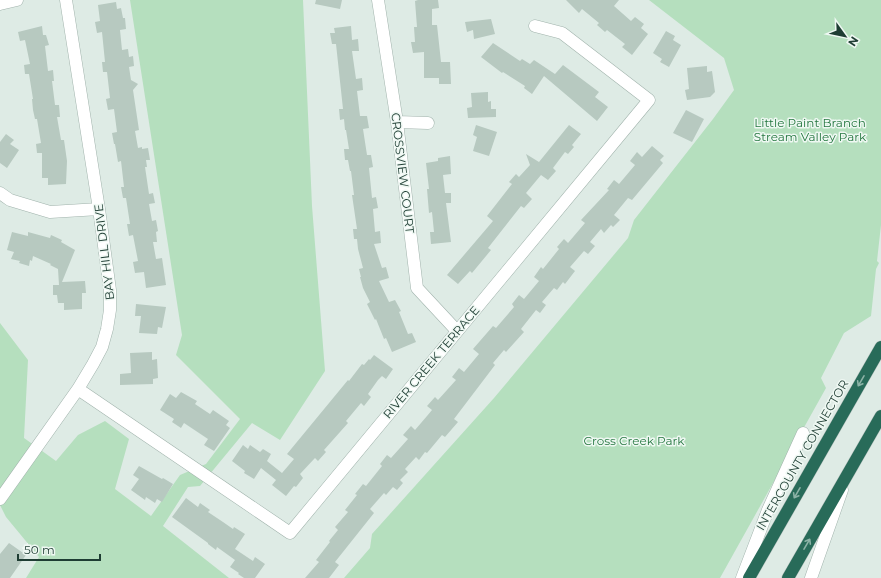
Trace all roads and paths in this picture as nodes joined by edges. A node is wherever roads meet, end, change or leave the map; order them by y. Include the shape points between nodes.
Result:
1 (17, 0) edge
2 (66, 0) edge
3 (378, 0) edge
4 (0, 4) edge
5 (535, 26) dead end
6 (397, 122) junction
7 (428, 123) dead end
8 (0, 193) edge
9 (99, 209) junction
10 (457, 331) junction
11 (881, 347) edge
12 (78, 389) junction
13 (881, 416) edge
14 (803, 433) dead end
15 (847, 475) junction
16 (0, 499) edge
17 (742, 578) edge
18 (749, 578) edge
19 (788, 578) edge
20 (811, 578) edge

1 - 4 street
2 - 9 street, BAY HILL DRIVE
3 - 6 street, CROSSVIEW COURT
5 - 10 street, RIVER CREEK TERRACE via 562,33 649,100
6 - 7 street
6 - 10 street, CROSSVIEW COURT via 417,288
8 - 9 street via 10,200 50,212
9 - 12 street, BAY HILL DRIVE via 110,290 110,310 102,347
10 - 12 street, RIVER CREEK TERRACE via 290,533
11 -> 18 highway, INTERCOUNTY CONNECTOR
12 - 16 street, BAY HILL DRIVE
13 - 15 highway
14 - 17 street via 768,510
19 -> 15 highway
15 - 20 street

